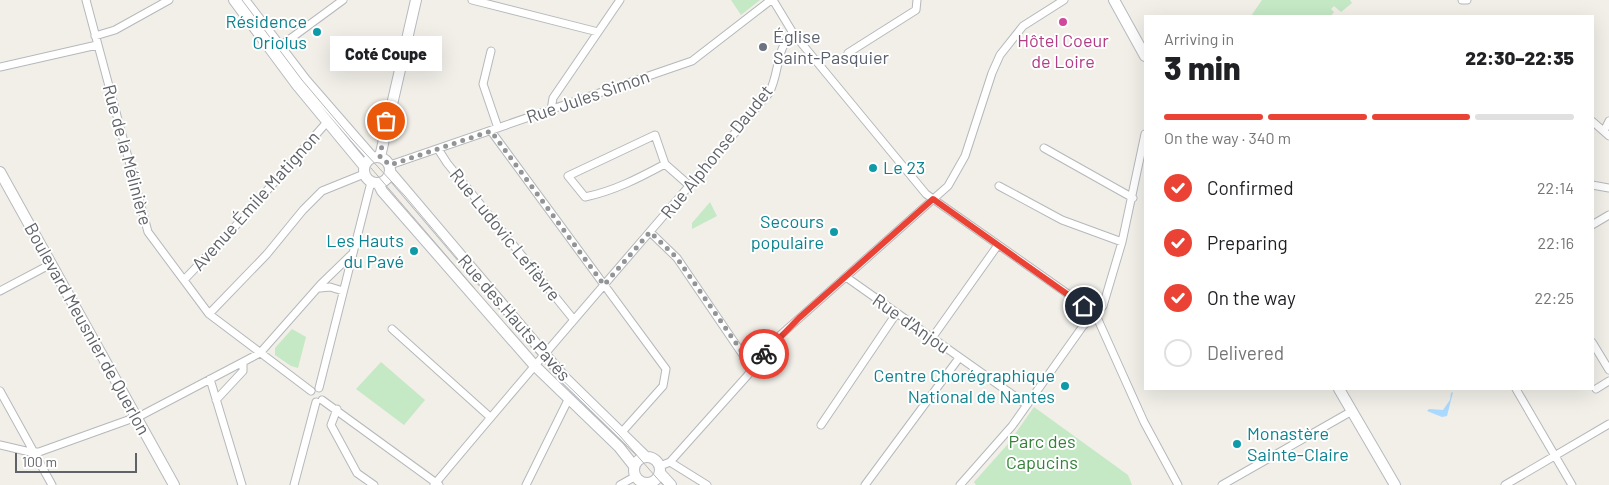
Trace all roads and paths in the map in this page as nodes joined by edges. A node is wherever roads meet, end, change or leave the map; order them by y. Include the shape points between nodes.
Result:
1 (86, 0) edge
2 (169, 0) edge
3 (234, 0) edge
4 (244, 0) edge
5 (343, 0) edge
6 (416, 0) edge
7 (472, 0) edge
8 (620, 0) edge
9 (772, 0) edge
10 (917, 0) edge
11 (1064, 0) edge
12 (1114, 0) edge
13 (1462, 0) edge
14 (1467, 0) edge
15 (598, 32) junction
16 (793, 33) junction
17 (95, 36) junction
18 (97, 45) junction
19 (279, 47) junction
20 (491, 51) dead end
21 (848, 53) dead end
22 (1144, 54) edge
23 (0, 66) edge
24 (551, 110) junction
25 (1609, 121) edge
26 (327, 122) junction
27 (1594, 123) edge
28 (494, 129) junction
29 (1607, 134) edge
30 (1144, 139) edge
31 (1044, 148) dead end
32 (438, 149) junction
33 (376, 157) junction
34 (665, 164) junction
35 (390, 168) junction
36 (0, 172) edge
37 (370, 176) junction
38 (690, 186) junction
39 (999, 186) dead end
40 (1133, 198) junction
41 (933, 199) junction
42 (1609, 215) edge
43 (1594, 224) edge
44 (650, 232) junction
45 (1122, 242) junction
46 (998, 245) junction
47 (352, 254) junction
48 (51, 264) junction
49 (846, 277) junction
50 (184, 280) junction
51 (604, 285) junction
52 (320, 288) junction
53 (0, 291) edge
54 (343, 291) junction
55 (1095, 313) junction
56 (209, 314) junction
57 (896, 314) junction
58 (574, 320) junction
59 (392, 329) dead end
60 (932, 338) junction
61 (1594, 345) edge
62 (260, 353) junction
63 (959, 358) junction
64 (539, 359) junction
65 (243, 362) junction
66 (754, 367) junction
67 (1609, 370) edge
68 (210, 379) junction
69 (1609, 381) edge
70 (319, 388) junction
71 (1596, 389) dead end
72 (1340, 390) edge
73 (1517, 390) edge
74 (0, 391) edge
75 (311, 391) junction
76 (569, 398) junction
77 (216, 400) junction
78 (319, 401) junction
79 (1027, 405) junction
80 (337, 410) junction
81 (1352, 411) junction
82 (136, 417) junction
83 (490, 417) junction
84 (1609, 424) edge
85 (820, 425) dead end
86 (622, 432) junction
87 (0, 445) edge
88 (34, 452) junction
89 (1555, 456) junction
90 (646, 457) junction
91 (670, 462) junction
92 (660, 469) junction
93 (635, 471) junction
94 (436, 484) edge
95 (649, 484) edge
96 (52, 485) edge
97 (174, 485) edge
98 (242, 485) edge
99 (294, 485) edge
100 (374, 485) edge
101 (526, 485) edge
102 (620, 485) edge
103 (671, 485) edge
104 (707, 485) edge
105 (865, 485) edge
106 (960, 485) edge
107 (1178, 485) edge
108 (1222, 485) edge
109 (1395, 485) edge
110 (1505, 485) edge
111 (1572, 485) edge

1 - 17 street, Rue de la Mélinière
2 - 17 street via 115,30
3 - 26 street, Rue des Hauts Pavés
4 - 19 street
5 - 19 street
6 - 33 street
7 - 15 street
8 - 15 street
9 - 16 street
9 - 24 street, Rue Jules Simon via 692,61
10 - 21 street via 916,10
11 - 41 street via 1024,26 1006,46 992,73 965,156 948,186
12 - 22 street
13 - 14 street
15 - 24 street via 553,98
16 - 38 street, Rue Alphonse Daudet via 782,46 777,77 769,94
16 - 41 street
17 - 18 street, Rue de la Mélinière
18 - 23 street
18 - 50 street, Rue de la Mélinière via 148,232
19 - 33 street via 326,105
20 - 28 street via 483,84
24 - 28 street, Rue Jules Simon
25 - 29 street
26 - 37 street, Rue des Hauts Pavés
26 - 50 street, Avenue Émile Matignon
27 - 29 street
28 - 32 street, Rue Jules Simon
28 - 51 street
30 - 40 street
31 - 40 street
32 - 35 street, Rue Jules Simon
32 - 58 street, Rue Ludovic Lefièvre
33 - 35 street, Rue des Hauts Pavés
33 - 37 street
34 - 34 street via 637,180 585,197 568,176 655,135
34 - 38 street
35 - 37 street via 386,180
35 - 64 street, Rue des Hauts Pavés via 524,333
36 - 48 street, Boulevard Meusnier de Querlon
37 - 47 street
37 - 56 street via 322,191
37 - 64 street, Rue des Hauts Pavés
38 - 44 street, Rue Alphonse Daudet
39 - 45 street via 1062,220
40 - 45 street
41 - 46 street
41 - 49 street
42 - 43 street
44 - 51 street, Rue Alphonse Daudet
44 - 66 street via 677,258
45 - 55 street via 1103,306
46 - 55 street
46 - 60 street
47 - 52 street
47 - 54 street
48 - 53 street
48 - 82 street, Boulevard Meusnier de Querlon
49 - 57 street, Rue d'Anjou
49 - 66 street via 777,338
50 - 56 street, Rue de la Mélinière
51 - 58 street, Rue Alphonse Daudet
51 - 86 street via 666,369 663,386
52 - 54 street
52 - 62 street
54 - 70 street
55 - 79 street
55 - 107 street via 1144,422
56 - 62 street, Rue de la Mélinière
57 - 60 street, Rue d'Anjou
57 - 85 street
58 - 64 street, Rue Alphonse Daudet
59 - 83 street
60 - 63 street, Rue d'Anjou
61 - 67 street
62 - 65 street
62 - 75 street, Rue de la Mélinière
63 - 79 street, Rue d'Anjou
63 - 105 street
64 - 76 street, Rue des Hauts Pavés
64 - 83 street, Rue Alphonse Daudet
64 - 86 street, Rue des Hauts Pavés via 564,377
65 - 68 street
65 - 77 street via 243,371
66 - 91 street
68 - 77 street
68 - 82 street
69 - 71 street
70 - 75 street
70 - 78 street via 324,392
72 - 81 street
73 - 89 street
74 - 88 street
75 - 78 street via 311,398
76 - 93 street, Rue des Hauts Pavés via 619,447
76 - 101 street
77 - 98 street
78 - 80 street
78 - 99 street
79 - 106 street
80 - 94 street
80 - 100 street via 332,425 357,472
81 - 108 street
81 - 109 street
82 - 88 street
82 - 97 street, Boulevard Meusnier de Querlon
83 - 94 street, Rue Alphonse Daudet
84 - 89 street
86 - 90 street, Rue des Hauts Pavés
87 - 88 street
88 - 96 street
89 - 110 street
89 - 111 street
90 - 92 street via 654,459
90 - 93 street via 639,459
91 - 92 street
91 - 104 street
92 - 95 street
92 - 103 street
93 - 95 street
93 - 102 street

